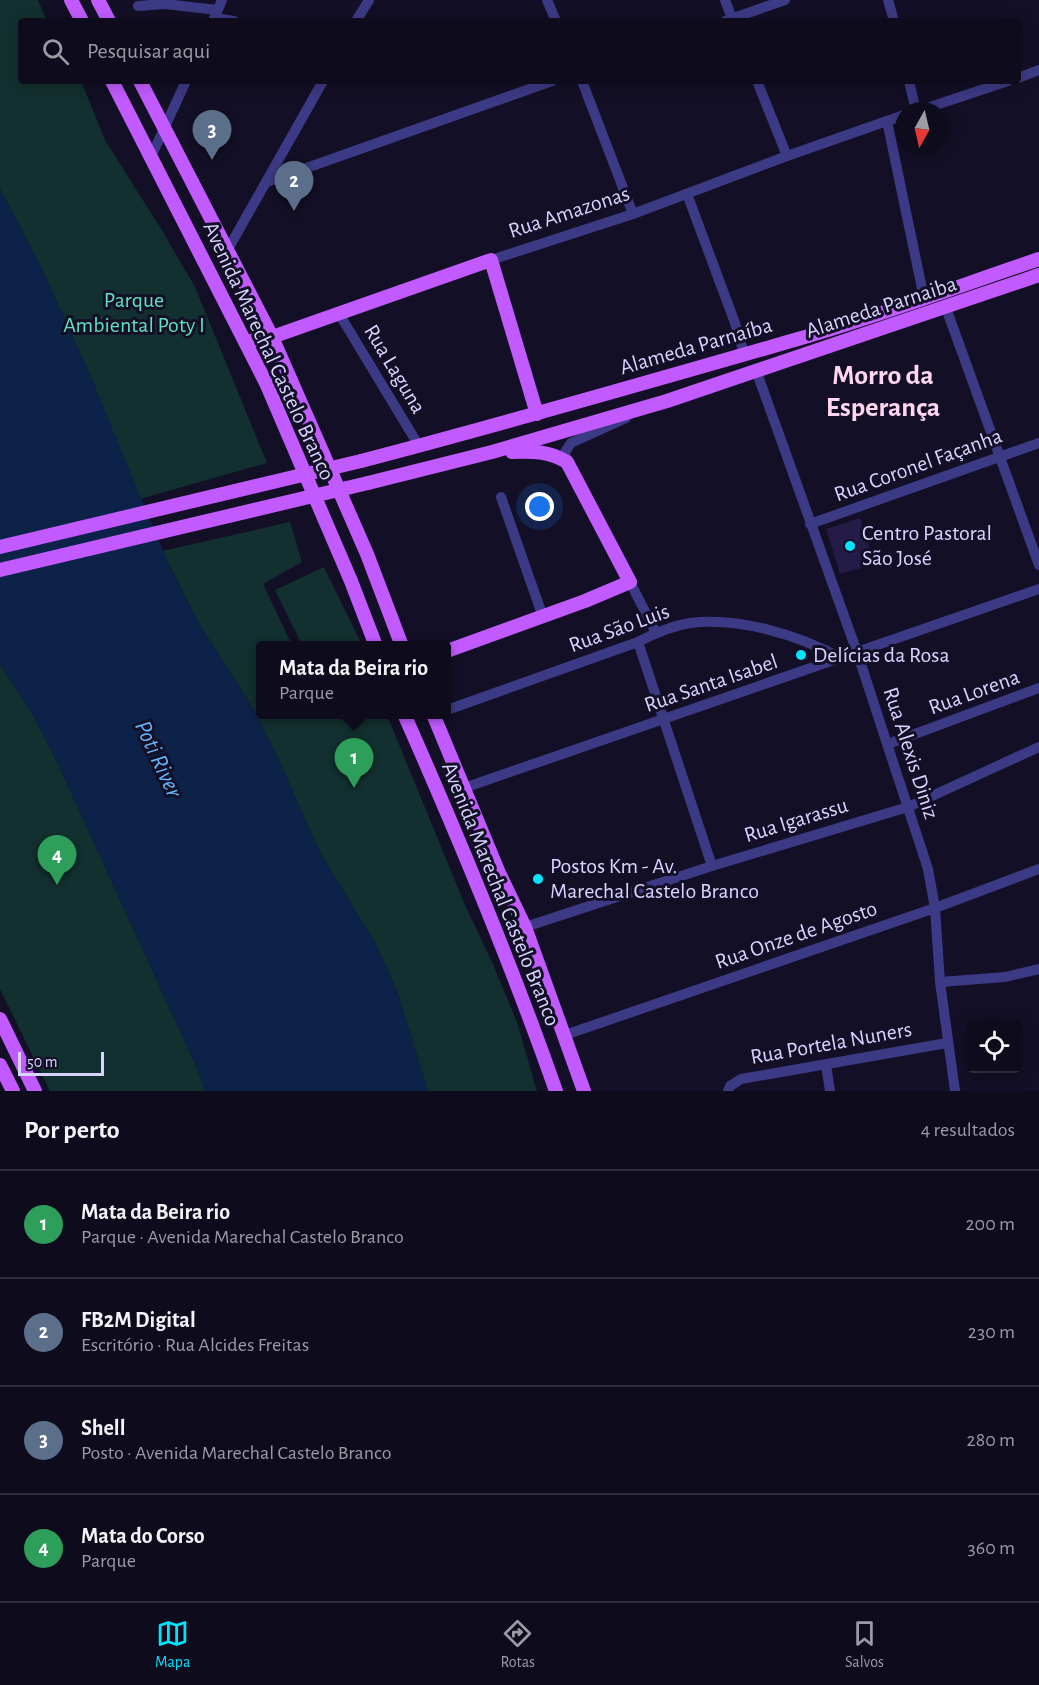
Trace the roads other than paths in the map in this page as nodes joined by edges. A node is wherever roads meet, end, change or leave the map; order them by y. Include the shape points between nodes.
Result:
1 (71, 0) edge
2 (98, 0) edge
3 (369, 0) edge
4 (548, 0) edge
5 (725, 0) edge
6 (785, 0) edge
7 (888, 0) edge
8 (138, 6) dead end
9 (217, 12) edge
10 (80, 18) edge
11 (107, 18) edge
12 (358, 18) edge
13 (555, 18) edge
14 (730, 18) edge
15 (736, 18) edge
16 (893, 18) edge
17 (1039, 70) edge
18 (1021, 77) edge
19 (114, 84) edge
20 (142, 84) edge
21 (185, 84) edge
22 (321, 84) edge
23 (544, 84) edge
24 (583, 84) edge
25 (758, 84) edge
26 (910, 84) edge
27 (999, 84) edge
28 (915, 102) edge
29 (944, 102) edge
30 (895, 118) edge
31 (887, 121) junction
32 (165, 128) junction
33 (787, 156) junction
34 (151, 157) junction
35 (267, 182) junction
36 (687, 194) junction
37 (633, 214) junction
38 (227, 251) junction
39 (1039, 259) edge
40 (491, 260) junction
41 (1039, 275) edge
42 (924, 298) junction
43 (946, 308) junction
44 (338, 312) junction
45 (272, 337) junction
46 (246, 342) junction
47 (744, 353) junction
48 (756, 370) junction
49 (667, 401) junction
50 (537, 414) junction
51 (1039, 443) edge
52 (419, 446) junction
53 (492, 452) junction
54 (1000, 456) junction
55 (567, 462) junction
56 (501, 497) dead end
57 (810, 524) junction
58 (358, 534) junction
59 (335, 543) junction
60 (0, 547) edge
61 (1039, 565) edge
62 (0, 570) edge
63 (630, 582) junction
64 (1039, 589) edge
65 (543, 617) junction
66 (656, 633) junction
67 (374, 641) edge
68 (400, 641) edge
69 (638, 642) junction
70 (451, 650) edge
71 (857, 652) junction
72 (841, 658) junction
73 (1039, 688) edge
74 (451, 709) edge
75 (406, 719) edge
76 (436, 719) edge
77 (664, 720) junction
78 (888, 744) junction
79 (1039, 747) edge
80 (464, 788) junction
81 (908, 807) junction
82 (712, 866) junction
83 (1039, 870) edge
84 (499, 873) junction
85 (475, 881) junction
86 (935, 908) junction
87 (525, 927) junction
88 (1039, 969) edge
89 (940, 982) junction
90 (0, 1019) edge
91 (565, 1035) junction
92 (947, 1043) junction
93 (0, 1065) edge
94 (826, 1065) junction
95 (13, 1091) edge
96 (35, 1091) edge
97 (556, 1091) edge
98 (584, 1091) edge
99 (728, 1091) edge
100 (830, 1091) edge
101 (955, 1091) edge

1 - 10 main road
2 - 11 main road
3 - 12 street
4 - 13 street
5 - 14 street
6 - 15 street
7 - 16 street
8 - 9 street via 165,4
17 - 18 street
19 - 34 main road, Avenida Marechal Castelo Branco
20 - 32 main road, Avenida Marechal Castelo Branco
21 - 32 street
22 - 35 street
23 - 35 street
24 - 37 street
25 - 33 street
26 - 28 street
27 - 29 street
30 - 31 street, Rua Amazonas
31 - 33 street, Rua Amazonas
31 - 42 street
32 - 34 street
32 - 38 main road, Avenida Marechal Castelo Branco
33 - 36 street, Rua Amazonas
34 - 46 main road, Avenida Marechal Castelo Branco
35 - 38 street
36 - 37 street, Rua Amazonas
36 - 47 street
37 - 40 street, Rua Amazonas
38 - 45 main road, Avenida Marechal Castelo Branco
39 - 42 main road, Alameda Parnaíba
40 - 44 main road, Rua Amazonas
40 - 50 main road
41 - 43 main road, Alameda Parnaiba
42 - 47 main road, Alameda Parnaíba
43 - 48 main road, Alameda Parnaiba
43 - 54 street
44 - 45 main road, Rua Amazonas
44 - 52 street, Rua Laguna
45 - 46 main road, Rua Amazonas
45 - 58 main road, Avenida Marechal Castelo Branco
46 - 59 main road, Avenida Marechal Castelo Branco
47 - 50 main road, Alameda Parnaíba
48 - 49 main road, Alameda Parnaiba
48 - 57 street, Rua Alexis Diniz
49 - 53 main road, Alameda Parnaiba
49 - 55 street, Alameda Parnaiba via 571,443 566,452
50 - 52 main road, Alameda Parnaíba
51 - 54 street, Rua Coronel Façanha
52 - 60 main road, Alameda Parnaíba, bridge
53 - 55 main road via 546,453
53 - 62 main road, Alameda Parnaiba, bridge
54 - 57 street, Rua Coronel Façanha
54 - 61 street
55 - 63 main road
56 - 65 street
57 - 71 street, Rua Alexis Diniz
58 - 59 main road
58 - 68 main road, Avenida Marechal Castelo Branco
59 - 67 main road, Avenida Marechal Castelo Branco
63 - 65 main road
63 - 66 street
64 - 71 street, Rua Santa Isabel
65 - 70 main road
66 - 69 street, Rua São Luis
66 - 72 street, Rua São Luis via 691,623 756,627
69 - 74 street, Rua São Luis
69 - 77 street
71 - 72 street, Rua Santa Isabel
71 - 78 street, Rua Alexis Diniz
72 - 77 street, Rua Santa Isabel
73 - 78 street, Rua Lorena
75 - 85 main road, Avenida Marechal Castelo Branco
76 - 80 main road, Avenida Marechal Castelo Branco
77 - 80 street, Rua Santa Isabel
77 - 82 street
78 - 81 street, Rua Alexis Diniz
79 - 81 street, Rua Igarassu
80 - 84 main road, Avenida Marechal Castelo Branco
81 - 82 street, Rua Igarassu
81 - 86 street, Rua Alexis Diniz via 928,869
82 - 87 street, Rua Igarassu
83 - 86 street, Rua Onze de Agosto
84 - 85 main road
84 - 87 main road, Avenida Marechal Castelo Branco
85 - 97 main road, Avenida Marechal Castelo Branco
86 - 89 street, Rua Alexis Diniz
86 - 91 street, Rua Onze de Agosto
87 - 91 main road, Avenida Marechal Castelo Branco
88 - 89 street via 1005,977
89 - 92 street, Rua Alexis Diniz
90 - 96 main road
91 - 98 main road, Avenida Marechal Castelo Branco
92 - 94 street, Rua Portela Nuners
92 - 101 street, Rua Alexis Diniz
93 - 95 main road
94 - 99 street, Rua Portela Nuners via 741,1079
94 - 100 street

